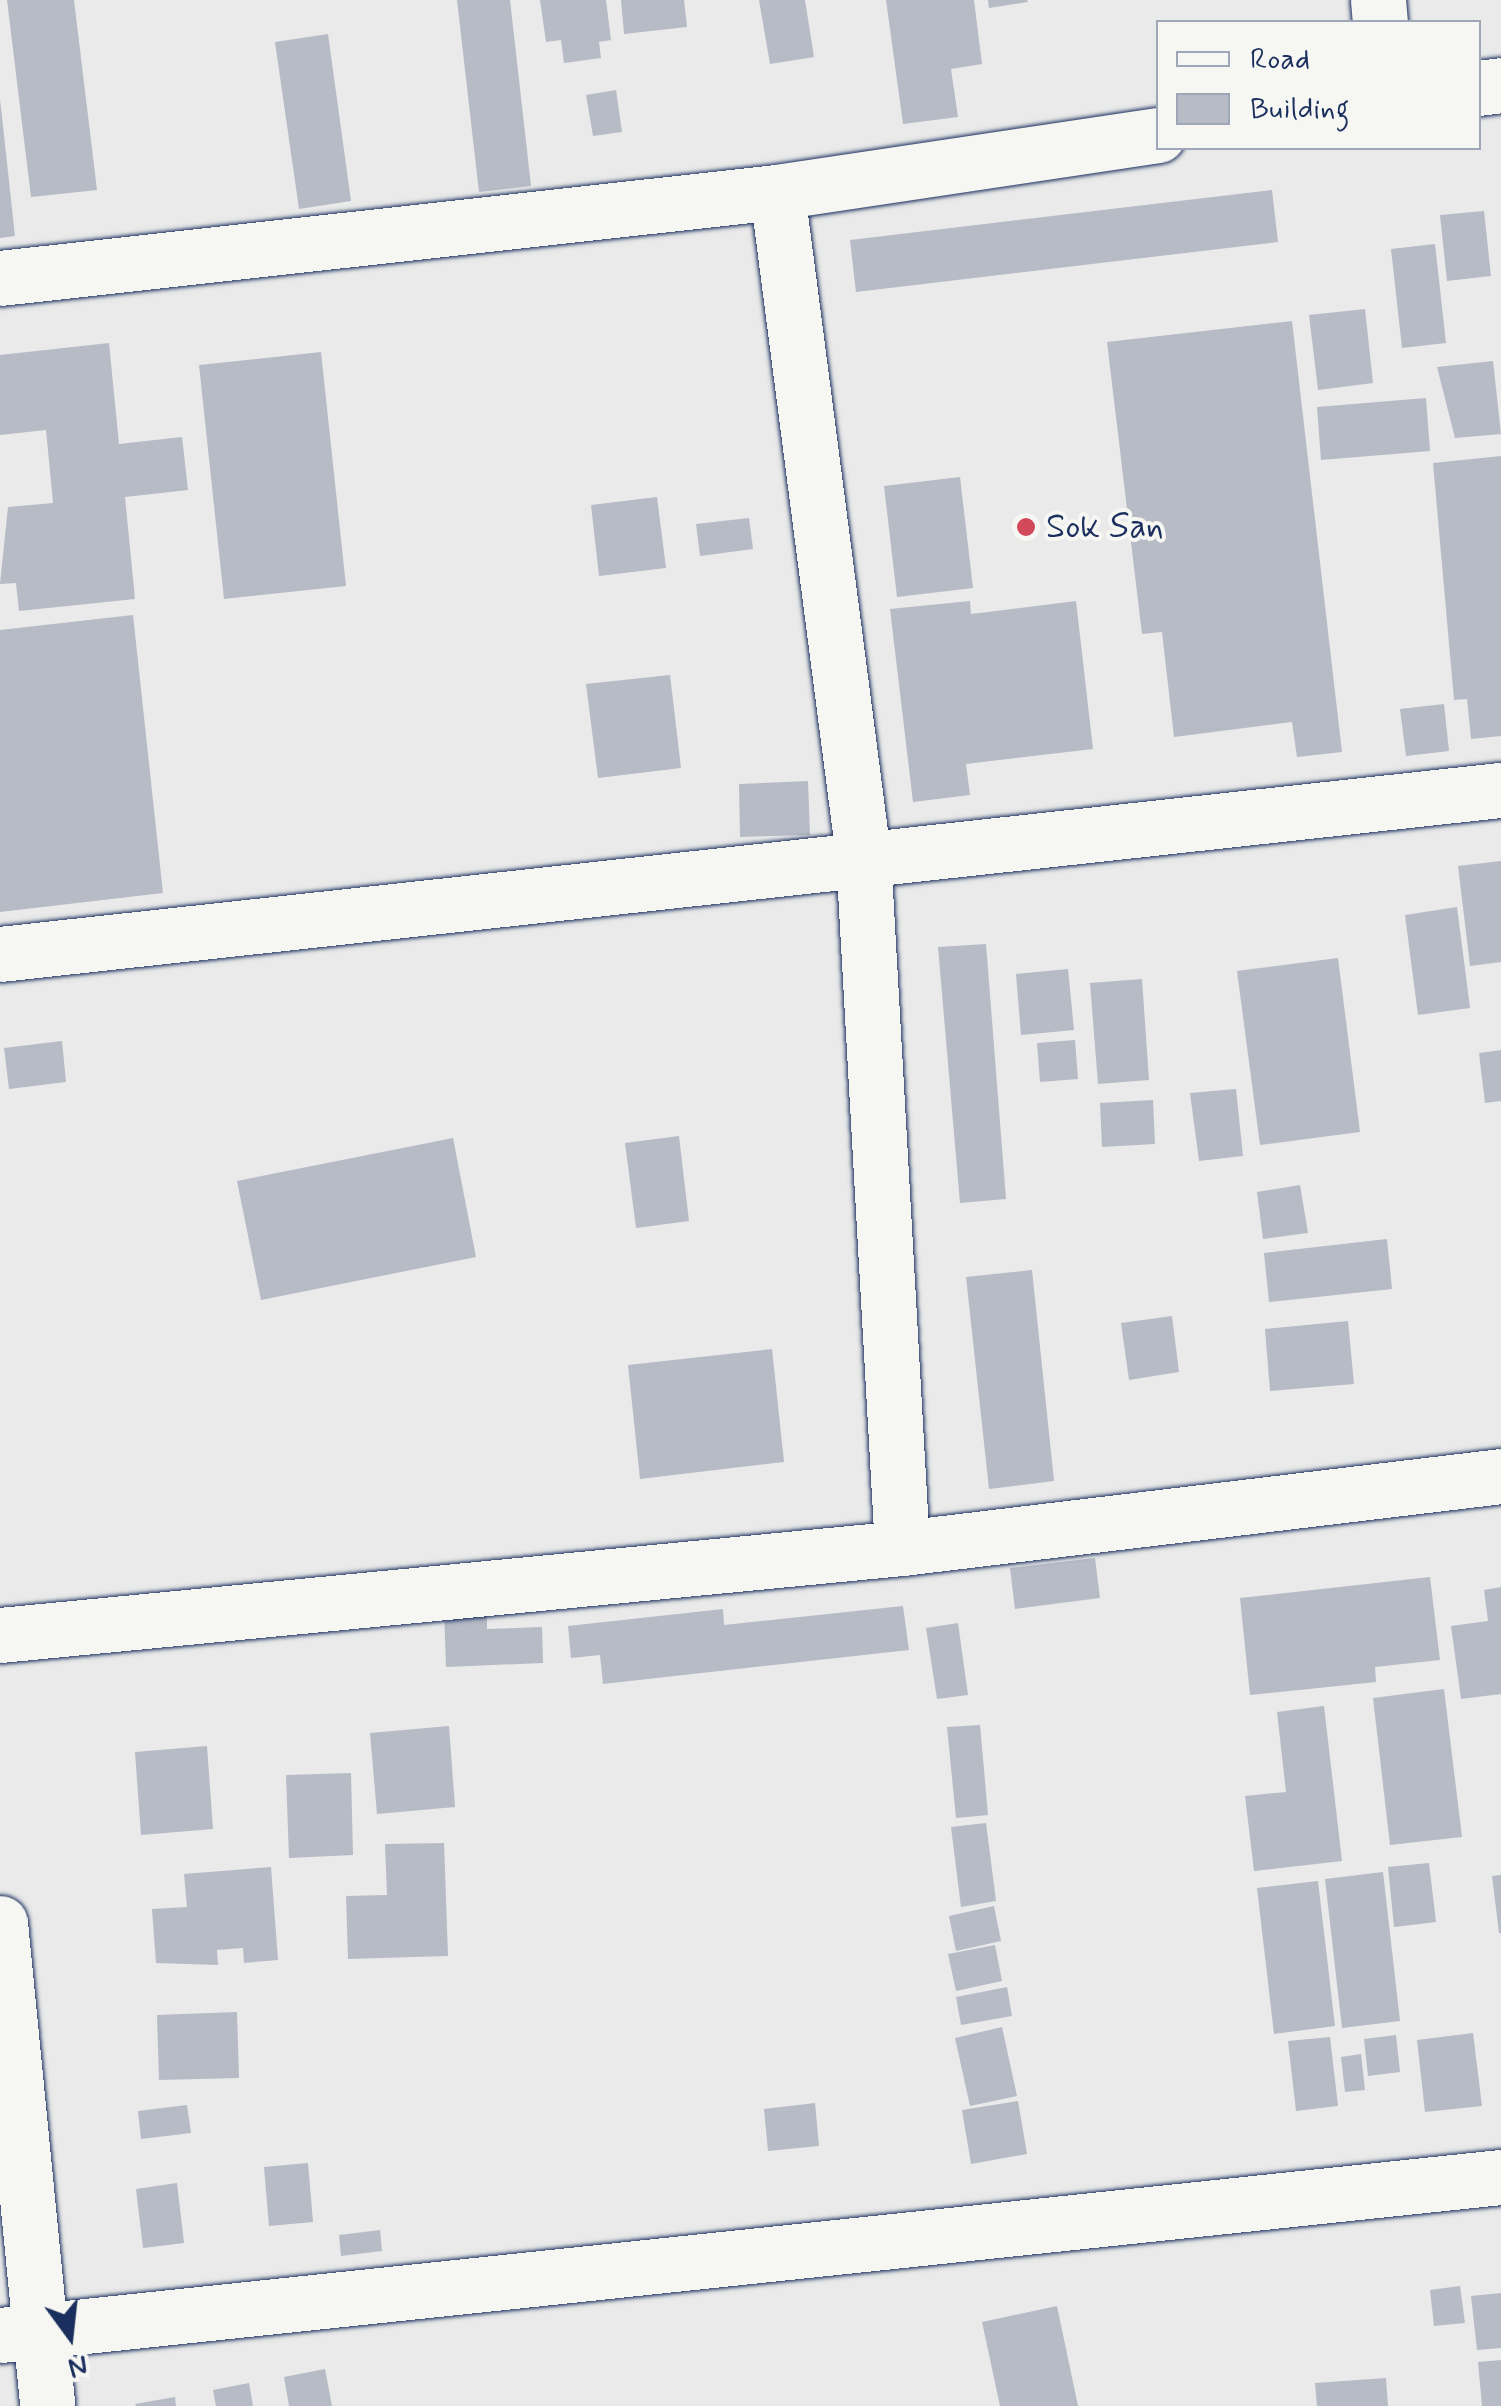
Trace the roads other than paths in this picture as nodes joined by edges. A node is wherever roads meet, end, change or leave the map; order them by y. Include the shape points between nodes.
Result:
1 (1156, 135) edge
2 (777, 192) junction
3 (0, 278) edge
4 (1501, 790) edge
5 (864, 855) junction
6 (0, 954) edge
7 (1501, 1476) edge
8 (902, 1548) junction
9 (0, 1635) edge
10 (0, 1922) edge
11 (1501, 2177) edge
12 (19, 2333) edge
13 (47, 2406) edge

1 - 2 street
2 - 3 street
2 - 5 street
4 - 5 street
5 - 6 street
5 - 8 street
7 - 8 street
8 - 9 street
10 - 12 street
11 - 12 street
12 - 13 street

